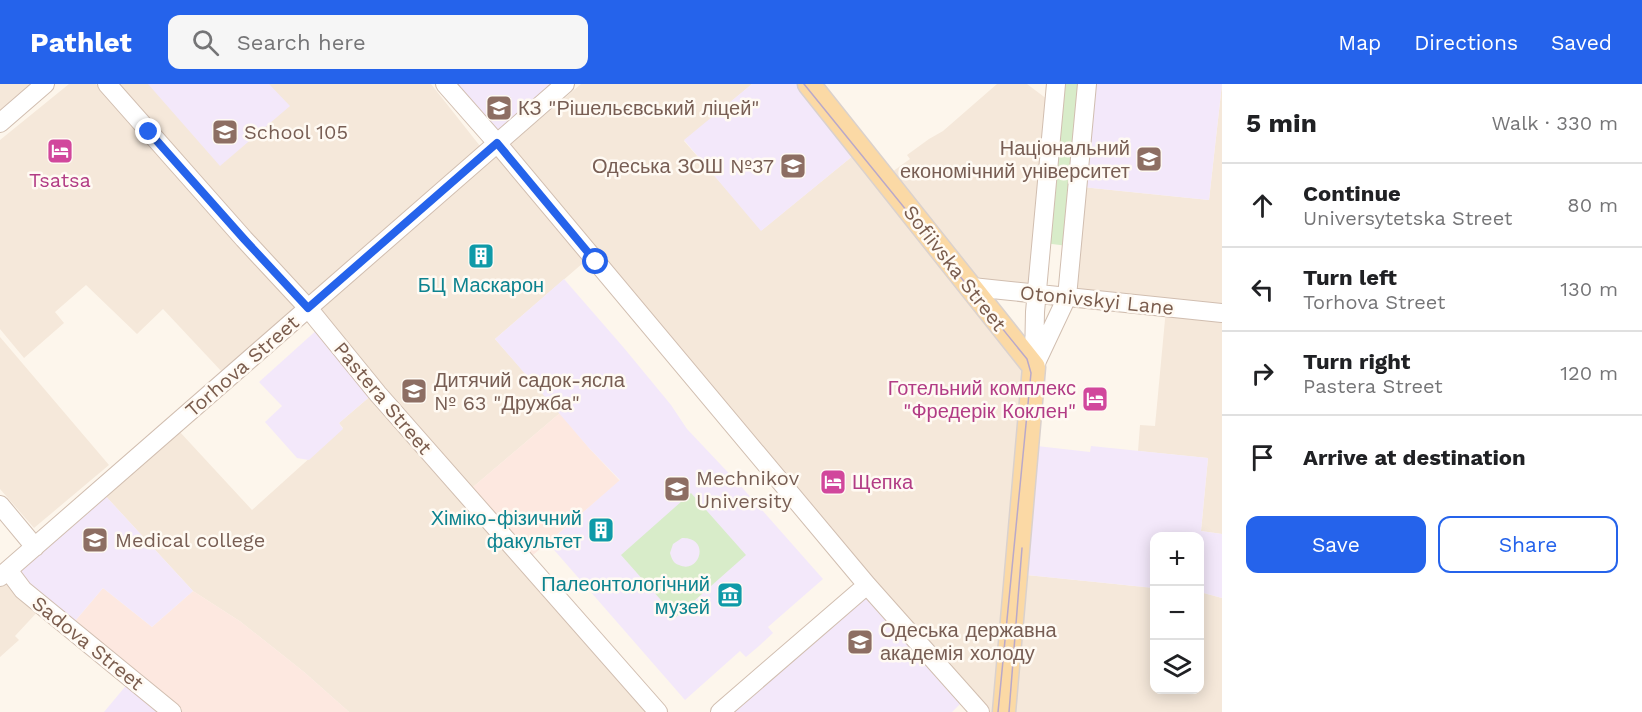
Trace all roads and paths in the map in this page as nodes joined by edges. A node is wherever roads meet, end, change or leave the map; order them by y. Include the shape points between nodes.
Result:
1 (45, 84) edge
2 (107, 84) edge
3 (445, 84) edge
4 (565, 84) edge
5 (809, 84) edge
6 (1056, 84) edge
7 (1087, 84) edge
8 (0, 123) edge
9 (497, 143) junction
10 (972, 287) junction
11 (1037, 294) junction
12 (1067, 297) junction
13 (308, 308) junction
14 (1222, 313) edge
15 (1034, 367) junction
16 (0, 505) edge
17 (35, 547) junction
18 (4, 574) edge
19 (867, 585) junction
20 (172, 712) edge
21 (658, 712) edge
22 (720, 712) edge
23 (980, 712) edge
24 (1004, 712) edge

1 - 8 street
2 - 13 street, Pastera Street
3 - 9 street
4 - 9 street, Torhova Street
5 - 10 main road, Sofiivska Street
6 - 11 street
7 - 12 street
9 - 13 street, Torhova Street
9 - 19 street
10 - 11 street, Otonivskyi Lane
10 - 15 main road, Sofiivska Street
11 - 12 street, Otonivskyi Lane
11 - 15 street
12 - 14 street, Otonivskyi Lane
12 - 15 street
13 - 17 street, Torhova Street
13 - 21 street, Pastera Street via 378,394
15 - 24 main road
16 - 17 street
17 - 18 street, Torhova Street
18 - 20 street, Sadova Street
19 - 22 street
19 - 23 street

